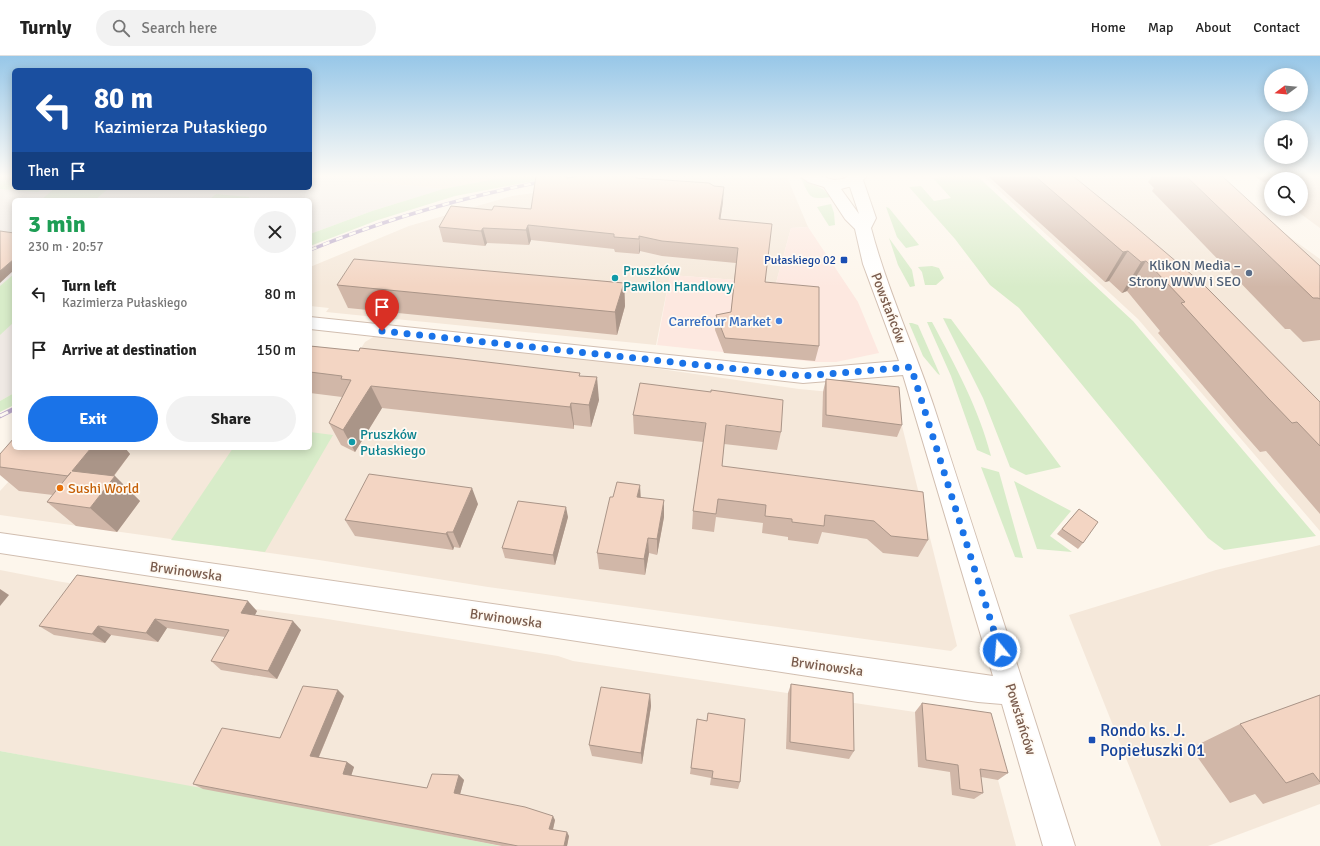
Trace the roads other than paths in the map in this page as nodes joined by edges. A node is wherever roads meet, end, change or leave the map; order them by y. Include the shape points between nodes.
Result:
1 (849, 213) edge
2 (867, 213) edge
3 (863, 228) junction
4 (312, 323) edge
5 (911, 367) junction
6 (0, 543) edge
7 (1013, 691) junction
8 (1059, 846) edge

1 - 3 street, Powstańców
2 - 3 street, Powstańców via 868,218
3 - 5 street, Powstańców via 872,264
4 - 5 street via 803,376
5 - 7 street, Powstańców
6 - 7 street, Brwinowska via 963,686
7 - 8 street, Powstańców

